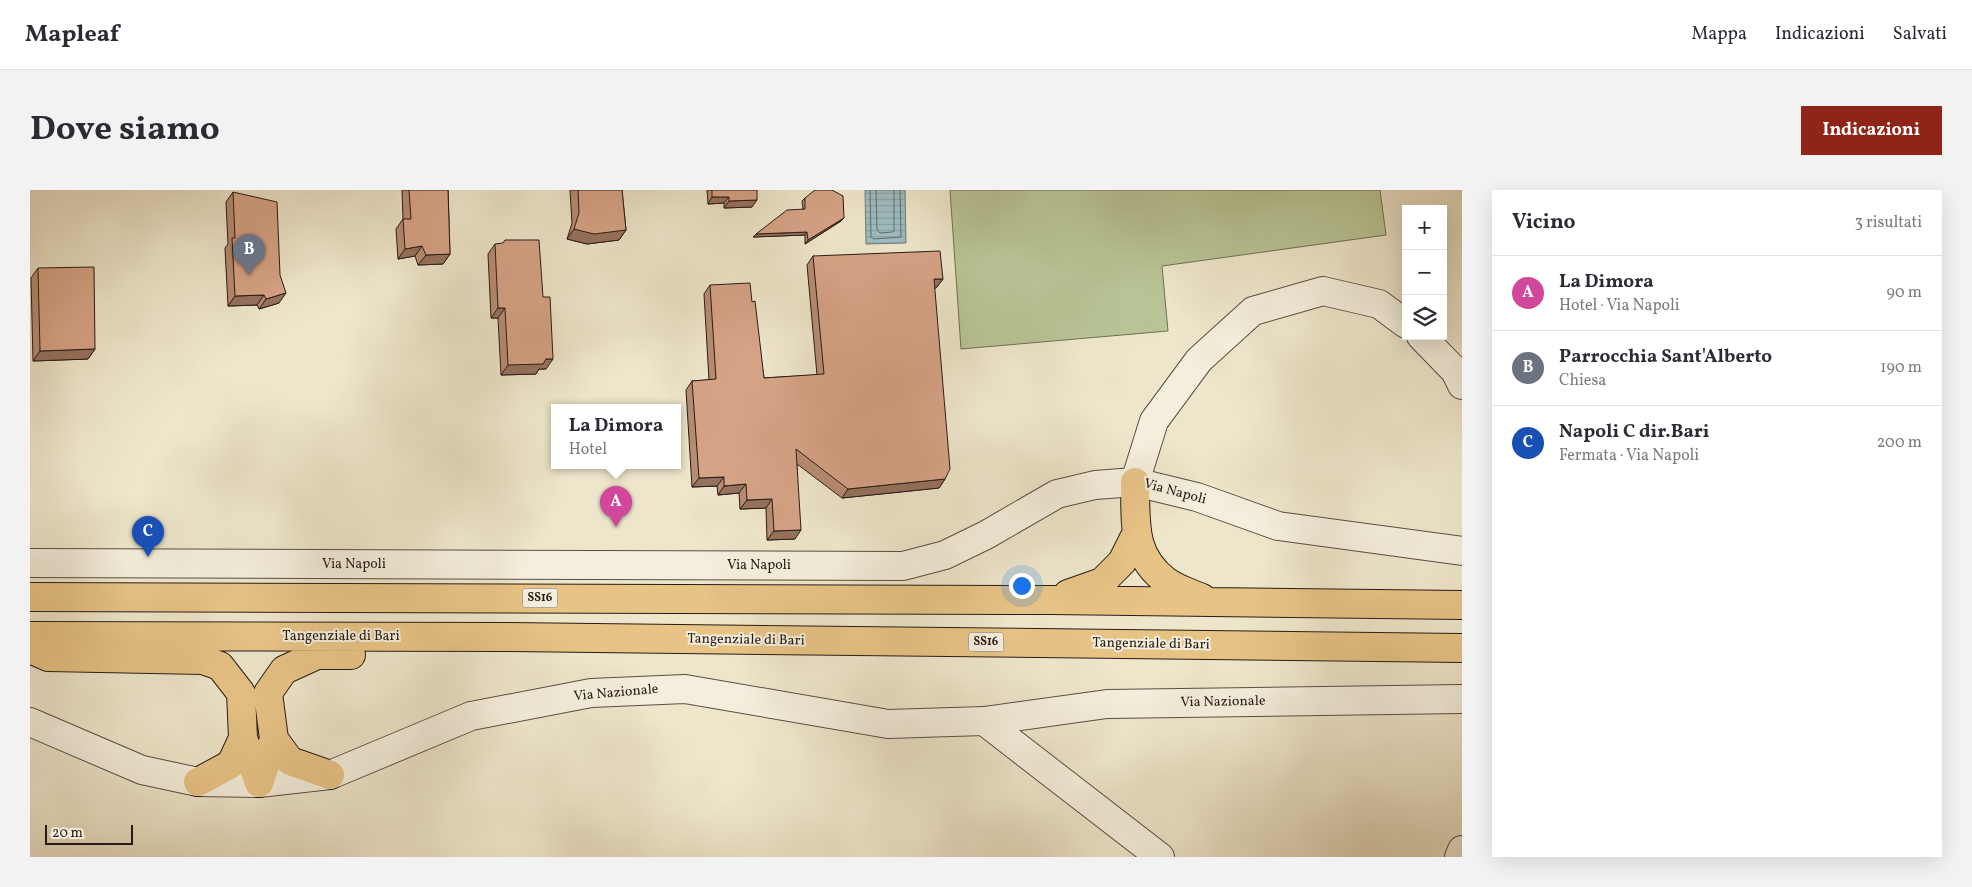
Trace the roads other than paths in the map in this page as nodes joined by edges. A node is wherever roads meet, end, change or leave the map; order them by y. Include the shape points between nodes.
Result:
1 (1402, 321) edge
2 (1424, 340) edge
3 (1462, 385) edge
4 (1136, 482) junction
5 (1136, 534) junction
6 (1462, 551) edge
7 (30, 563) edge
8 (30, 597) edge
9 (1050, 600) junction
10 (1210, 602) junction
11 (1462, 605) edge
12 (30, 636) edge
13 (510, 637) junction
14 (1462, 648) edge
15 (30, 649) edge
16 (1462, 698) edge
17 (984, 721) junction
18 (30, 722) edge
19 (243, 738) junction
20 (274, 738) junction
21 (330, 774) junction
22 (198, 782) junction
23 (259, 782) junction
24 (1462, 850) edge
25 (1160, 857) edge
26 (1459, 857) edge

1 - 4 street via 1379,304 1323,291 1253,312 1199,360 1154,421
2 - 3 street via 1456,371
4 - 5 highway
4 - 6 street, Via Napoli via 1197,497 1278,526
4 - 7 street, Via Napoli via 1095,484 1058,494 945,555 902,566
5 - 9 highway via 1122,562 1102,582
5 - 10 highway via 1146,561 1167,582
8 - 9 highway, SS16
9 - 10 highway, SS16
10 - 11 highway, SS16
12 - 13 highway, Tangenziale di Bari / SS16
13 - 14 highway, Tangenziale di Bari / SS16
13 - 20 highway via 437,655 317,654 284,670 268,693
15 - 19 highway via 48,657 203,660 220,666 240,693
16 - 17 street, Via Nazionale via 1107,704
17 - 21 street, Via Nazionale via 888,724 685,689 590,693 471,716
17 - 25 street
18 - 22 street via 142,770
19 - 22 highway via 230,764
19 - 23 highway
20 - 21 highway via 290,761
20 - 23 highway
21 - 23 street, Via Nazionale
22 - 23 street, Via Nazionale
24 - 26 street

